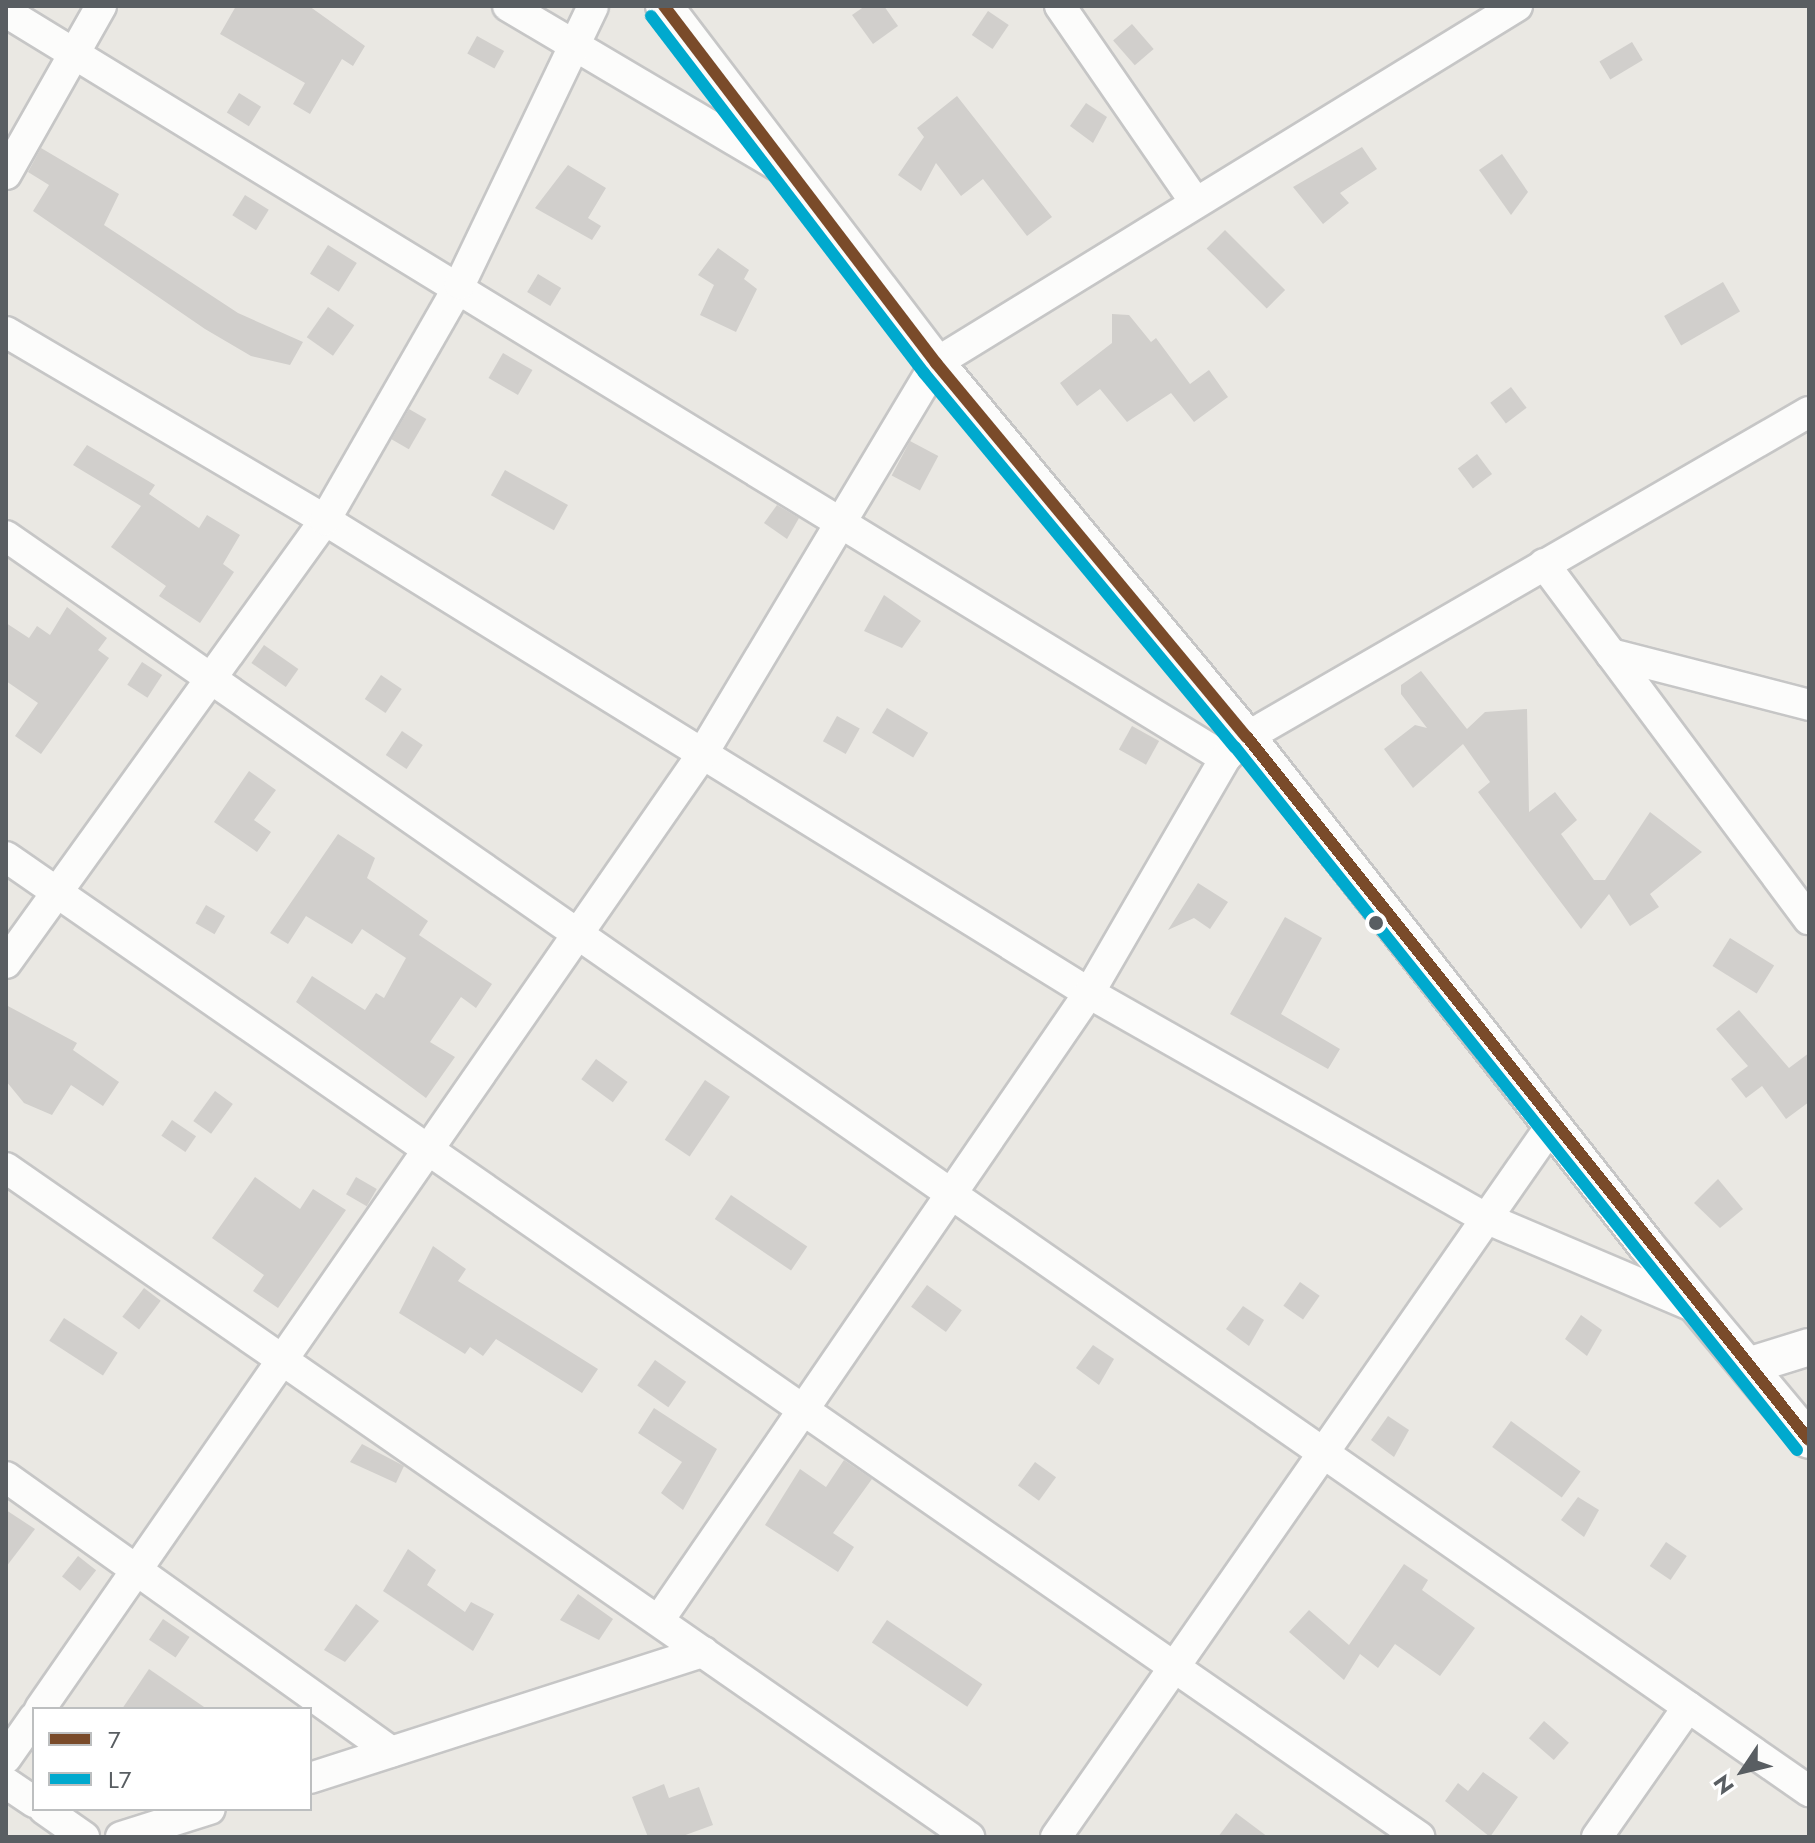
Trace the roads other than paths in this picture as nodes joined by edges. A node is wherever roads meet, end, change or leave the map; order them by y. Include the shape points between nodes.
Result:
1 (101, 6) edge
2 (508, 6) edge
3 (593, 6) edge
4 (664, 6) edge
5 (1060, 6) edge
6 (1517, 6) edge
7 (6, 12) edge
8 (580, 46) junction
9 (75, 52) junction
10 (6, 174) edge
11 (792, 174) junction
12 (1196, 203) junction
13 (460, 284) junction
14 (6, 332) edge
15 (936, 363) junction
16 (1809, 412) edge
17 (843, 517) junction
18 (325, 520) junction
19 (6, 536) edge
20 (1544, 564) junction
21 (1611, 654) junction
22 (211, 678) junction
23 (1809, 705) edge
24 (1236, 747) junction
25 (701, 756) junction
26 (6, 857) edge
27 (57, 892) junction
28 (1809, 919) edge
29 (577, 934) junction
30 (6, 963) edge
31 (1089, 993) junction
32 (1553, 1123) junction
33 (428, 1150) junction
34 (6, 1168) edge
35 (950, 1193) junction
36 (1483, 1217) junction
37 (1702, 1309) junction
38 (1809, 1347) edge
39 (282, 1360) junction
40 (1748, 1366) junction
41 (803, 1410) junction
42 (1809, 1440) edge
43 (1321, 1451) junction
44 (6, 1477) edge
45 (137, 1570) junction
46 (659, 1620) junction
47 (703, 1652) junction
48 (1173, 1667) junction
49 (41, 1707) edge
50 (1688, 1707) junction
51 (32, 1721) edge
52 (391, 1752) junction
53 (6, 1758) edge
54 (312, 1777) edge
55 (6, 1783) edge
56 (1809, 1791) edge
57 (32, 1801) edge
58 (47, 1811) edge
59 (204, 1811) edge
60 (84, 1837) edge
61 (121, 1837) edge
62 (969, 1837) edge
63 (1056, 1837) edge
64 (1419, 1837) edge
65 (1597, 1837) edge

1 - 9 street
2 - 8 street
3 - 8 street
4 - 11 street
5 - 12 street
6 - 12 street
7 - 9 street
8 - 11 street
8 - 13 street
9 - 10 street
9 - 13 street
11 - 15 street
12 - 15 street
13 - 17 street
13 - 18 street
14 - 18 street
15 - 17 street
15 - 24 street
16 - 20 street
17 - 24 street
17 - 25 street
18 - 22 street
18 - 25 street
19 - 22 street
20 - 21 street
20 - 24 street
21 - 23 street
21 - 28 street
22 - 27 street
22 - 29 street
24 - 31 street
24 - 32 street
25 - 29 street
25 - 31 street
26 - 27 street
27 - 30 street
27 - 33 street
29 - 33 street
29 - 35 street
31 - 35 street
31 - 36 street
32 - 36 street
32 - 37 street
33 - 39 street
33 - 41 street
34 - 39 street
35 - 41 street
35 - 43 street
36 - 37 street
36 - 43 street
37 - 40 street
38 - 40 street
39 - 45 street
39 - 46 street
40 - 42 street
41 - 46 street
41 - 48 street
43 - 48 street
43 - 50 street
44 - 45 street
45 - 49 street
45 - 52 street
46 - 47 street
47 - 52 street
47 - 62 street
48 - 63 street
48 - 64 street
50 - 56 street
50 - 65 street
51 - 53 street
52 - 54 street
55 - 57 street
58 - 60 street
59 - 61 street

